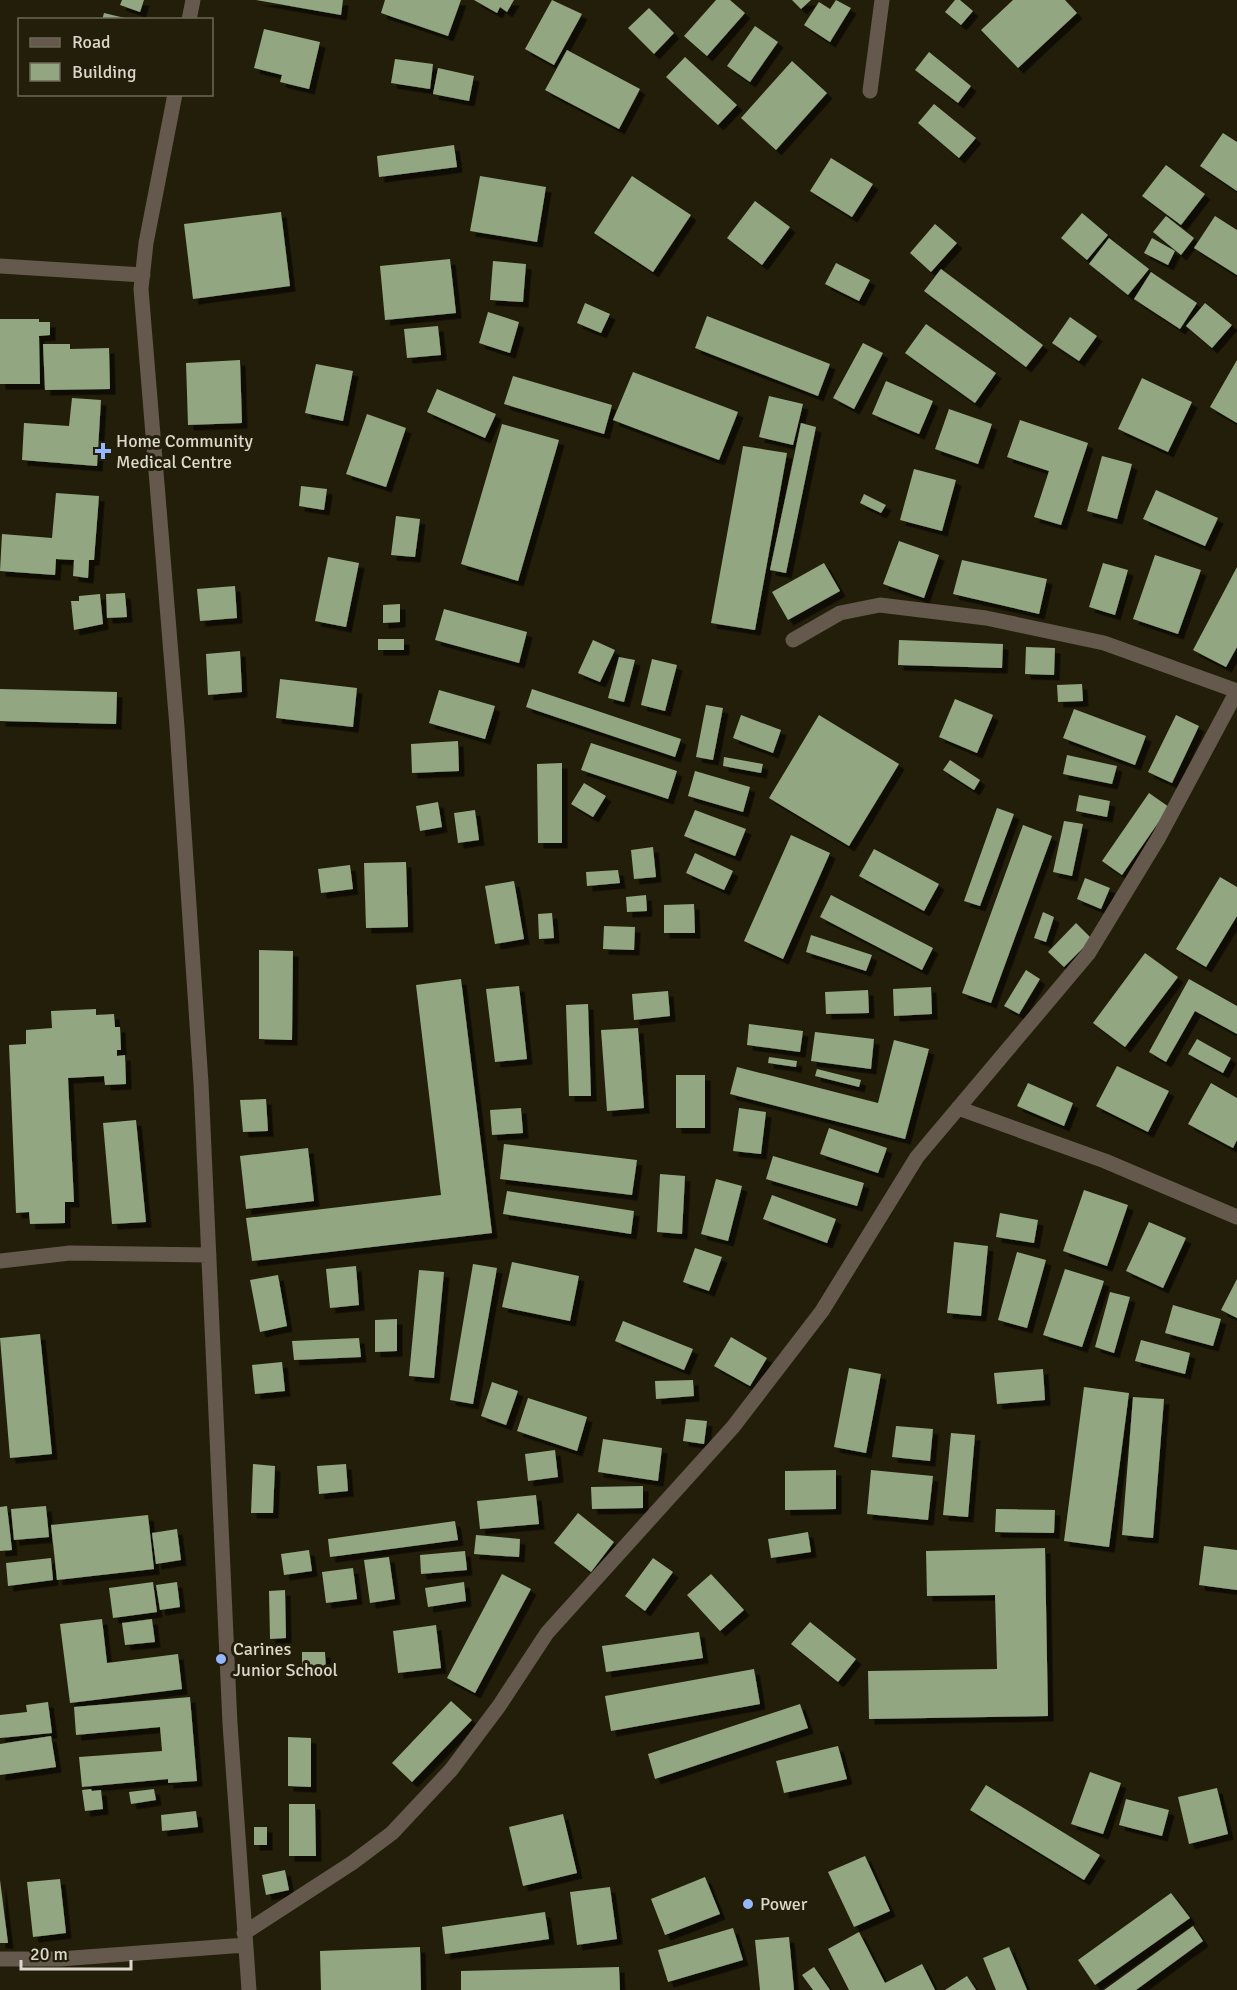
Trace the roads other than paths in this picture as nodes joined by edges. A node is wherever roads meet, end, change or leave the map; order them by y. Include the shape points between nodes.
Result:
1 (194, 0) edge
2 (882, 0) edge
3 (190, 18) edge
4 (870, 91) dead end
5 (175, 96) edge
6 (0, 266) edge
7 (143, 276) junction
8 (793, 640) dead end
9 (1237, 691) edge
10 (958, 1108) junction
11 (1237, 1217) edge
12 (209, 1255) junction
13 (0, 1261) edge
14 (245, 1939) junction
15 (0, 1959) edge
16 (249, 1990) edge

1 - 3 street
2 - 4 street
5 - 7 street
6 - 7 street
7 - 12 street via 181,786
8 - 9 street via 840,613 880,605 986,618 1104,643
9 - 10 street via 1159,837 1089,954
10 - 11 street via 1105,1161
10 - 14 street via 917,1157 808,1329 733,1427 547,1633 451,1770 392,1833
12 - 13 street via 70,1253
12 - 14 street via 230,1724
14 - 15 street via 60,1959
14 - 16 street

